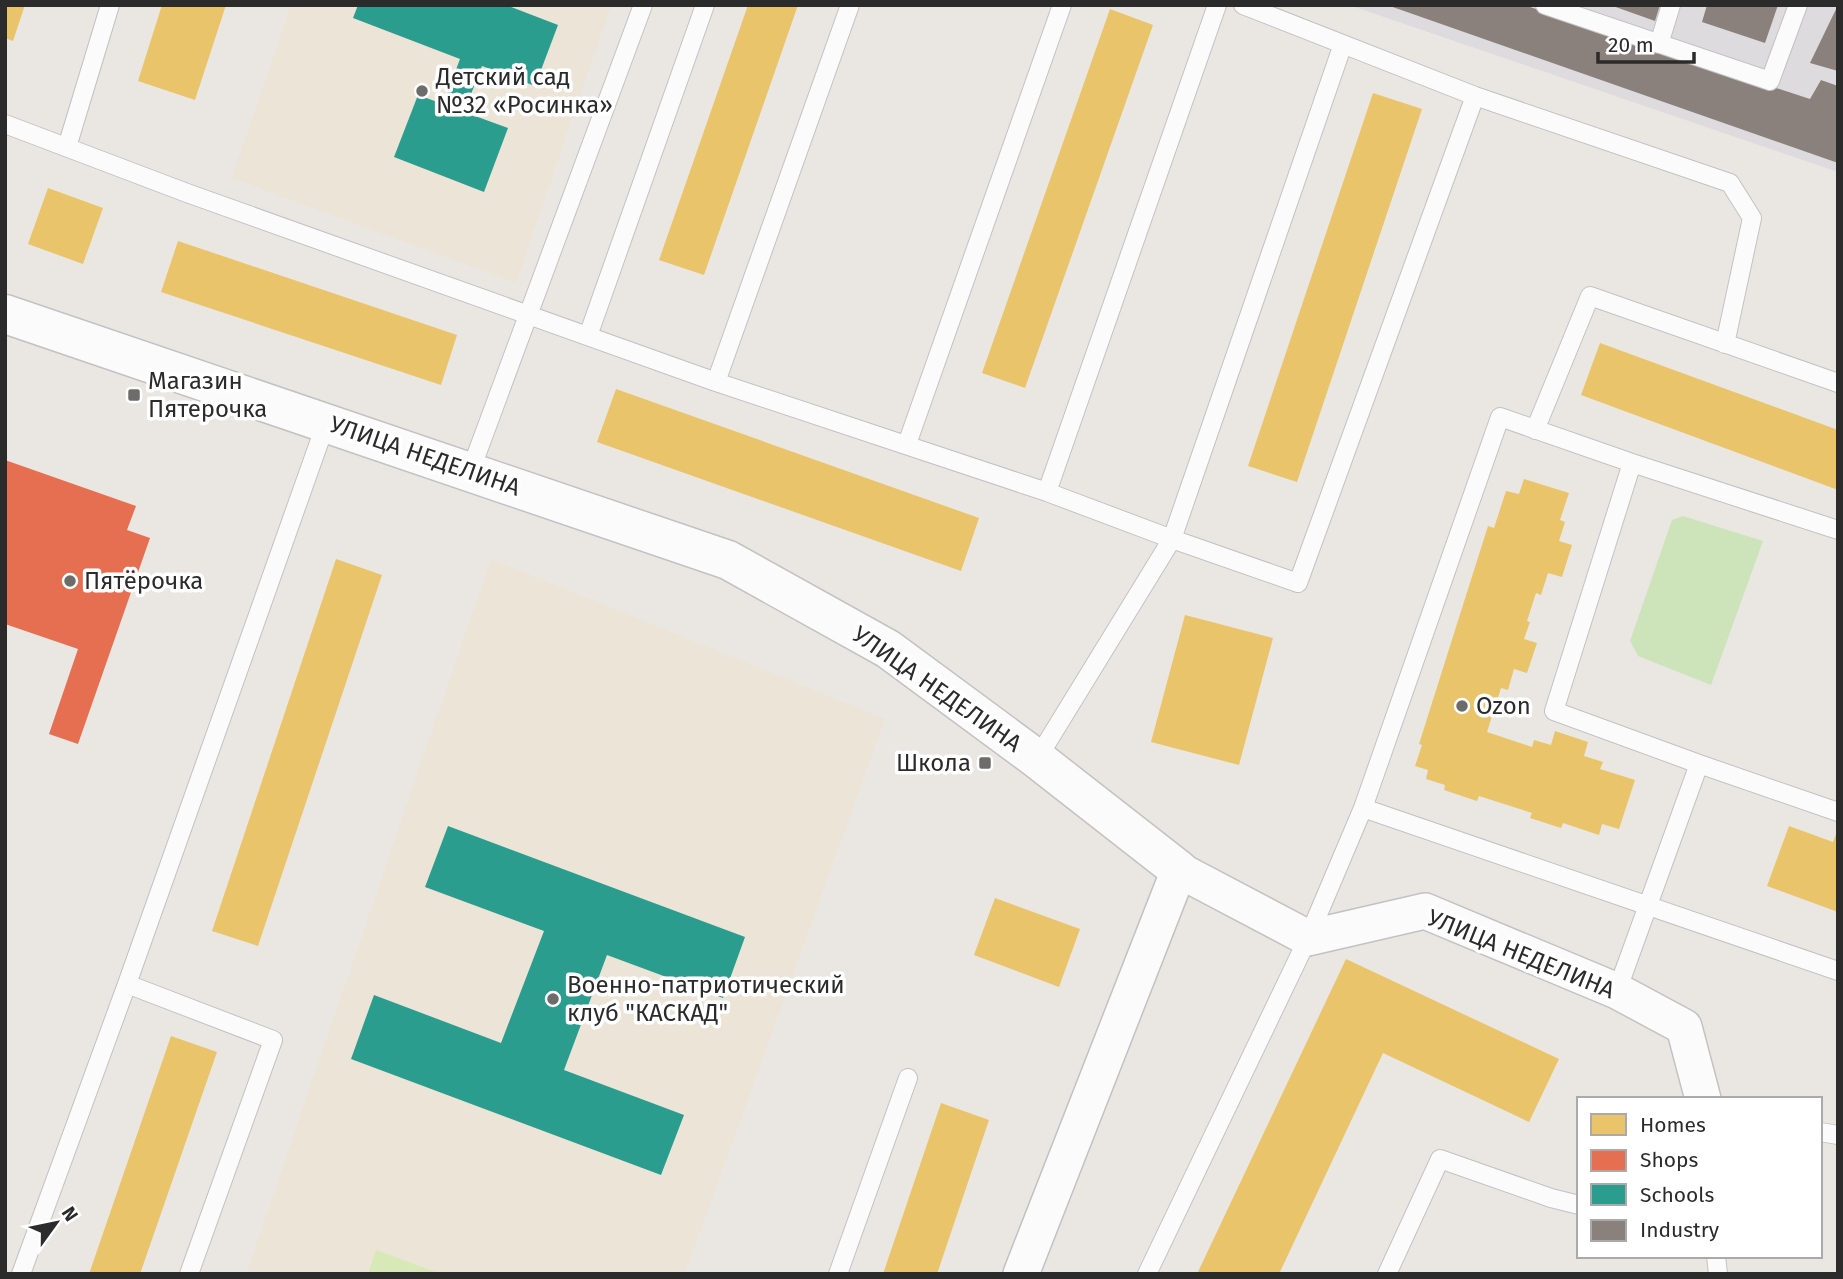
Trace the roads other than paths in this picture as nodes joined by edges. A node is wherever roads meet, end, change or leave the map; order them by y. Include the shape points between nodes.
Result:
1 (110, 5) edge
2 (643, 5) edge
3 (705, 5) edge
4 (850, 5) edge
5 (1062, 5) edge
6 (1217, 5) edge
7 (1243, 5) edge
8 (1671, 5) edge
9 (1798, 5) edge
10 (1551, 6) edge
11 (1343, 44) junction
12 (1659, 44) junction
13 (1475, 96) junction
14 (5, 124) edge
15 (66, 147) junction
16 (5, 314) edge
17 (528, 315) junction
18 (587, 336) junction
19 (1725, 344) junction
20 (716, 382) junction
21 (1838, 383) edge
22 (326, 423) junction
23 (1535, 430) junction
24 (907, 444) junction
25 (1632, 463) junction
26 (470, 472) junction
27 (1046, 492) junction
28 (1838, 530) edge
29 (1171, 539) junction
30 (1037, 759) junction
31 (1699, 764) junction
32 (1363, 808) junction
33 (1838, 812) edge
34 (1179, 870) junction
35 (1649, 905) junction
36 (1308, 938) junction
37 (1838, 971) edge
38 (127, 984) junction
39 (1617, 991) junction
40 (908, 1079) dead end
41 (1702, 1097) edge
42 (1577, 1204) edge
43 (21, 1274) edge
44 (189, 1274) edge
45 (838, 1274) edge
46 (1021, 1274) edge
47 (1147, 1274) edge
48 (1387, 1274) edge

1 - 15 lane
2 - 17 lane
3 - 18 lane
4 - 20 lane
5 - 24 lane
6 - 27 lane
7 - 11 lane
8 - 12 lane
9 - 12 lane via 1770,81
10 - 12 lane
11 - 13 lane
11 - 29 lane
13 - 19 lane via 1730,183 1752,218
13 - 29 lane via 1298,583
14 - 15 lane
15 - 17 lane
16 - 22 street, УЛИЦА НЕДЕЛИНА
17 - 18 lane
17 - 26 lane
18 - 20 lane
19 - 21 lane
19 - 23 lane via 1590,296
20 - 24 lane
22 - 26 street, УЛИЦА НЕДЕЛИНА
22 - 38 lane
23 - 25 lane
23 - 32 lane via 1500,417
24 - 27 lane
25 - 28 lane
25 - 31 lane via 1554,711
26 - 30 street, УЛИЦА НЕДЕЛИНА via 728,559 888,649
27 - 29 lane
29 - 30 lane
30 - 34 street, УЛИЦА НЕДЕЛИНА
31 - 33 lane
31 - 35 lane
32 - 35 lane
32 - 36 lane
34 - 36 street, УЛИЦА НЕДЕЛИНА
34 - 46 street
35 - 37 lane
35 - 39 lane
36 - 39 street, УЛИЦА НЕДЕЛИНА via 1425,911
36 - 47 lane
38 - 43 lane
38 - 44 lane via 273,1040
39 - 41 street, УЛИЦА НЕДЕЛИНА via 1684,1027
40 - 45 lane
42 - 48 lane via 1440,1159

